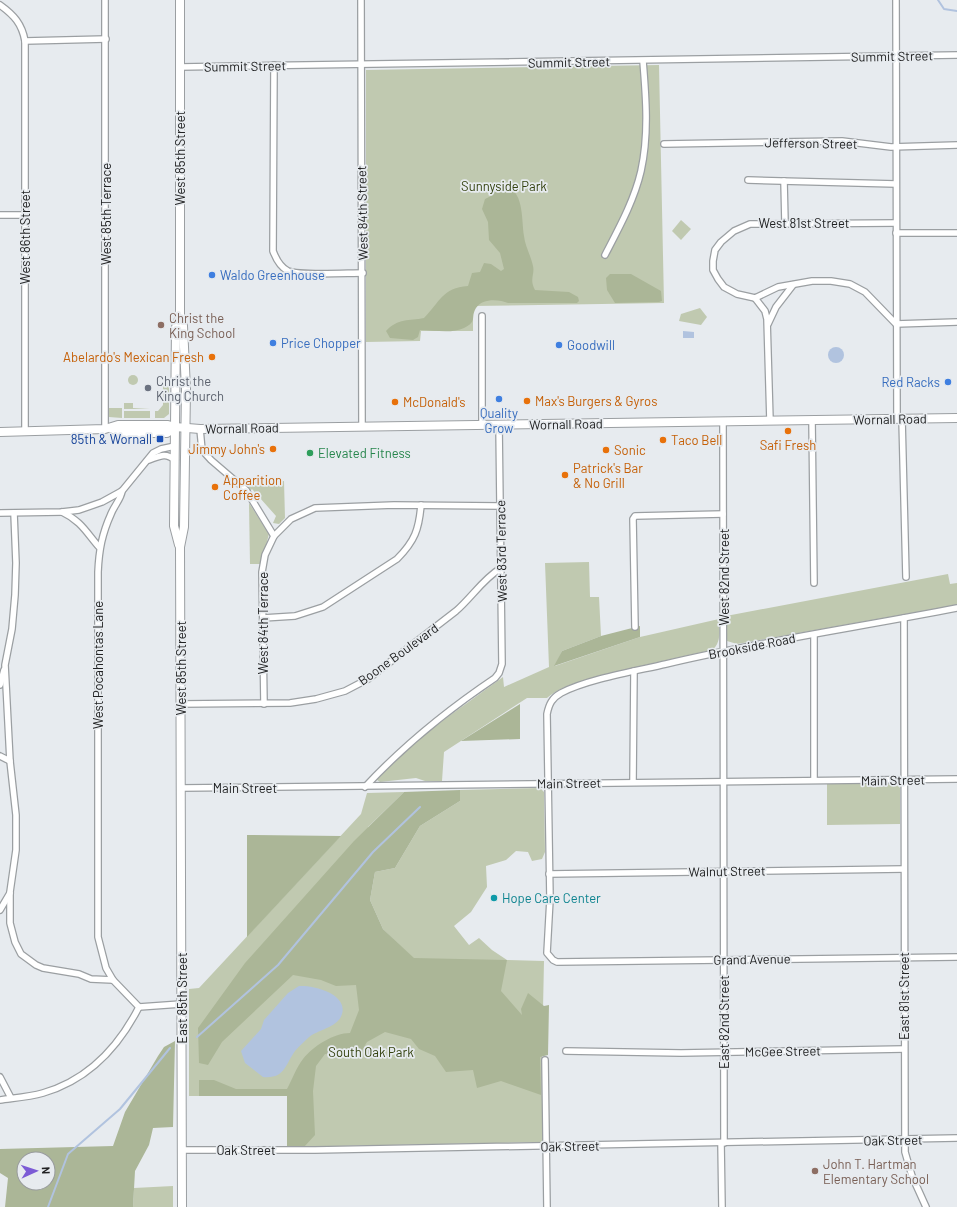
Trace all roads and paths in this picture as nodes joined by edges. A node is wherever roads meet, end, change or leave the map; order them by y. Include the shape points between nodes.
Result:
1 (105, 0) edge
2 (180, 0) edge
3 (361, 0) edge
4 (896, 0) edge
5 (0, 5) edge
6 (106, 39) junction
7 (25, 41) junction
8 (896, 56) junction
9 (957, 56) edge
10 (643, 61) junction
11 (361, 64) junction
12 (274, 66) junction
13 (180, 67) junction
14 (664, 144) dead end
15 (957, 145) edge
16 (896, 146) junction
17 (748, 180) dead end
18 (784, 181) junction
19 (896, 184) junction
20 (0, 215) edge
21 (25, 215) junction
22 (785, 223) junction
23 (896, 223) junction
24 (896, 233) junction
25 (957, 233) edge
26 (605, 255) dead end
27 (362, 273) junction
28 (793, 285) junction
29 (755, 298) junction
30 (180, 316) junction
31 (482, 316) dead end
32 (957, 322) edge
33 (768, 324) junction
34 (896, 324) junction
35 (957, 418) edge
36 (899, 419) junction
37 (770, 420) junction
38 (812, 420) junction
39 (722, 421) junction
40 (482, 425) junction
41 (499, 425) junction
42 (362, 427) junction
43 (176, 428) junction
44 (186, 428) junction
45 (108, 429) junction
46 (200, 429) junction
47 (0, 432) edge
48 (25, 432) junction
49 (175, 446) junction
50 (149, 460) junction
51 (175, 460) junction
52 (122, 491) junction
53 (421, 505) junction
54 (500, 506) junction
55 (62, 512) junction
56 (0, 513) edge
57 (14, 513) junction
58 (724, 514) junction
59 (274, 536) junction
60 (99, 547) junction
61 (180, 547) junction
62 (501, 568) junction
63 (906, 577) dead end
64 (814, 583) dead end
65 (957, 608) edge
66 (263, 618) junction
67 (904, 618) junction
68 (635, 627) dead end
69 (814, 634) junction
70 (724, 650) junction
71 (5, 665) junction
72 (634, 671) junction
73 (0, 685) edge
74 (181, 704) junction
75 (264, 704) junction
76 (0, 756) edge
77 (10, 761) junction
78 (957, 779) edge
79 (814, 780) junction
80 (904, 780) junction
81 (724, 781) junction
82 (634, 782) junction
83 (548, 783) junction
84 (365, 787) junction
85 (181, 788) junction
86 (904, 869) junction
87 (724, 871) junction
88 (549, 874) junction
89 (10, 892) junction
90 (0, 910) edge
91 (957, 957) edge
92 (904, 958) junction
93 (724, 960) junction
94 (113, 980) junction
95 (182, 1004) junction
96 (139, 1007) junction
97 (904, 1049) junction
98 (566, 1050) dead end
99 (724, 1052) junction
100 (545, 1060) dead end
101 (0, 1077) edge
102 (11, 1098) junction
103 (0, 1100) edge
104 (957, 1138) edge
105 (905, 1140) junction
106 (723, 1143) junction
107 (547, 1146) junction
108 (182, 1150) junction
109 (182, 1207) edge
110 (547, 1207) edge
111 (722, 1207) edge
112 (926, 1207) edge

1 - 6 street, West 85th Terrace
2 - 13 main road, West 85th Street
3 - 11 street, West 84th Street
4 - 8 street
5 - 7 street via 11,12 18,22
6 - 7 street
6 - 45 street, West 85th Terrace
7 - 21 street, West 86th Street
8 - 9 street, Summit Street
8 - 10 street, Summit Street
8 - 16 street
10 - 11 street, Summit Street
10 - 26 street via 646,129 641,171 625,215
11 - 12 street, Summit Street
11 - 27 street, West 84th Street
12 - 13 street, Summit Street
12 - 27 street via 273,251 279,263 294,273
13 - 30 main road, West 85th Street
14 - 16 street, Jefferson Street via 842,141
15 - 16 street, Jefferson Street
16 - 19 street
17 - 18 street
18 - 19 street
18 - 22 street
19 - 23 street
20 - 21 street
21 - 48 street, West 86th Street
22 - 23 street, West 81st Street
22 - 29 street, West 81st Street via 750,224 734,231 715,250 713,270 720,283 738,294
23 - 24 street
24 - 25 street
24 - 34 street
27 - 42 street, West 84th Street
28 - 29 street via 778,287
28 - 33 street via 776,307
28 - 34 street via 812,281 850,284 864,292
29 - 33 street via 765,311
30 - 43 main road, West 85th Street via 176,327
30 - 44 main road, West 85th Street via 183,326
31 - 40 street
32 - 34 street
33 - 37 street
34 - 36 street
35 - 36 main road, Wornall Road
36 - 38 main road, Wornall Road
36 - 63 street
37 - 38 main road, Wornall Road
37 - 39 main road, Wornall Road
38 - 64 street
39 - 41 main road, Wornall Road
39 - 58 street, West 82nd Street
40 - 41 main road, Wornall Road
40 - 42 main road, Wornall Road
41 - 54 street, West 83rd Terrace
42 - 46 main road, Wornall Road
43 - 44 main road, Wornall Road
43 - 45 main road, Wornall Road via 167,433 122,433
43 - 49 main road, West 85th Street
44 - 46 main road, Wornall Road
44 - 61 main road, West 85th Street via 184,527
45 - 48 main road, Wornall Road
46 - 59 street via 202,450 246,490
47 - 48 main road, Wornall Road
49 - 50 street via 156,451
49 - 51 main road, West 85th Street
50 - 51 street via 162,454
50 - 52 street
51 - 61 main road, West 85th Street via 174,526
52 - 55 street via 102,502 79,510
52 - 60 street, West Pocahontas Lane
53 - 54 street, West 84th Terrace
53 - 59 street, West 84th Terrace via 314,508 291,519
53 - 66 street via 414,539 397,559 323,607 295,616
54 - 62 street, West 83rd Terrace
55 - 57 street
55 - 60 street via 84,527
56 - 57 street
57 - 71 street via 15,595
58 - 68 street via 635,516
58 - 70 street, West 82nd Street
59 - 66 street, West 84th Terrace via 265,555 262,572
60 - 94 street, West Pocahontas Lane via 98,937 106,968
61 - 74 main road, West 85th Street
62 - 75 street, Boone Boulevard via 487,578 456,611 368,679 316,699
62 - 84 street, West 83rd Terrace via 502,664 497,676 421,732
65 - 67 street, Brookside Road
66 - 75 street, West 84th Terrace
67 - 69 street, Brookside Road
67 - 80 street
69 - 70 street, Brookside Road
69 - 79 street
70 - 72 street, Brookside Road
70 - 81 street, West 82nd Street
71 - 73 street
71 - 77 street
72 - 82 street
72 - 83 street, Brookside Road via 578,686 552,699 547,714
74 - 75 street, Boone Boulevard
74 - 85 main road, West 85th Street
76 - 77 street
77 - 89 street via 16,815 16,850
78 - 80 street, Main Street
79 - 80 street, Main Street
79 - 81 street, Main Street
80 - 86 street, East 81st Street
81 - 82 street, Main Street
81 - 87 street, East 82nd Street
82 - 83 street, Main Street
83 - 84 street, Main Street
83 - 88 street
84 - 85 street, Main Street
85 - 95 main road, East 85th Street
86 - 87 street, Walnut Street
86 - 92 street, East 81st Street
87 - 88 street, Walnut Street
87 - 93 street, East 82nd Street
88 - 93 street, Grand Avenue via 547,953 557,962
89 - 90 street
89 - 94 street via 10,923 21,954 43,968 79,974 91,979
91 - 92 street, Grand Avenue
92 - 93 street, Grand Avenue
92 - 97 street, East 81st Street
93 - 99 street, East 82nd Street
94 - 96 street, West Pocahontas Lane
95 - 96 street
95 - 108 main road, East 85th Street
96 - 102 street via 129,1028 115,1047 81,1076 43,1093
97 - 99 street, McGee Street
97 - 105 street, East 81st Street
98 - 99 street, McGee Street
99 - 106 street, East 82nd Street
100 - 107 street
101 - 102 street
102 - 103 street
104 - 105 street, Oak Street
105 - 106 street, Oak Street
105 - 112 street, East 81st Street via 908,1165
106 - 107 street, Oak Street
106 - 111 street, East 82nd Street
107 - 108 street, Oak Street
107 - 110 street
108 - 109 main road, East 85th Street

